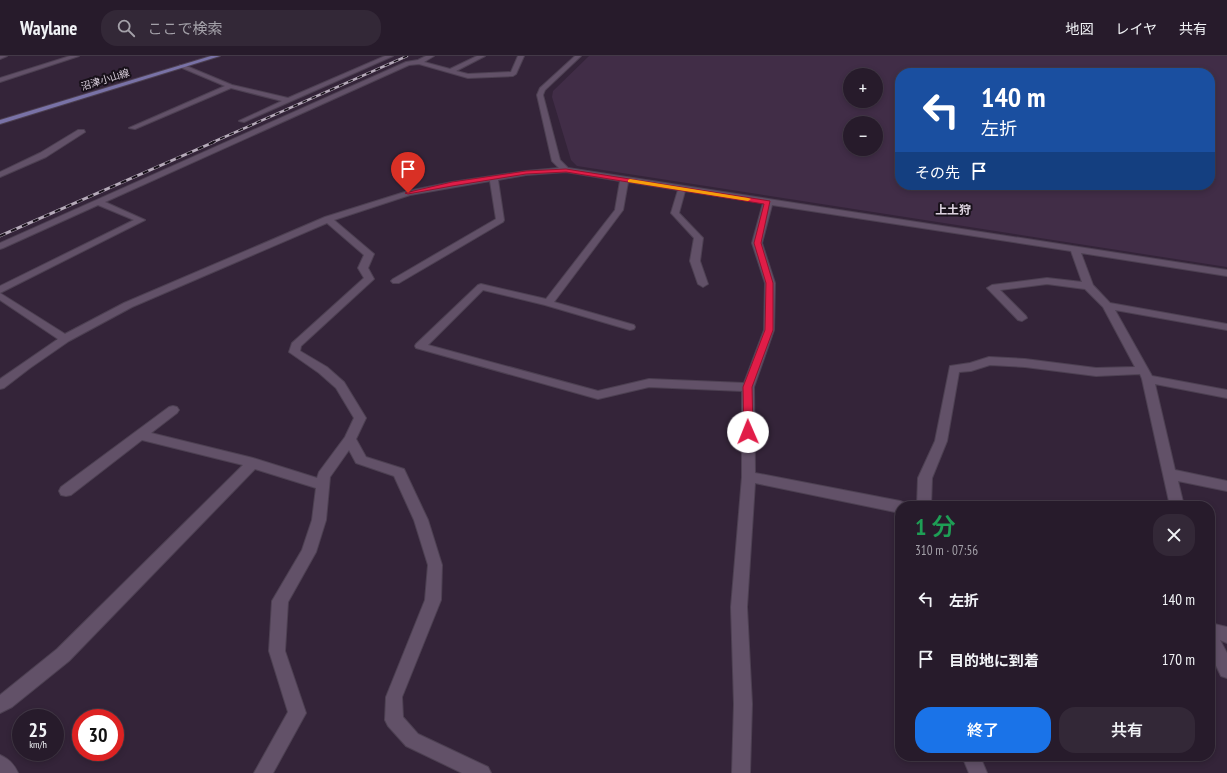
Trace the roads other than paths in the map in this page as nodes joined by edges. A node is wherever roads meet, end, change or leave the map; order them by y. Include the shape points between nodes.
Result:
1 (4, 56) edge
2 (76, 56) edge
3 (217, 56) edge
4 (390, 56) edge
5 (431, 56) edge
6 (482, 56) edge
7 (513, 56) edge
8 (578, 56) edge
9 (0, 57) edge
10 (521, 57) edge
11 (419, 62) junction
12 (182, 66) junction
13 (450, 71) junction
14 (0, 80) edge
15 (230, 86) junction
16 (286, 100) junction
17 (242, 121) dead end
18 (0, 122) edge
19 (133, 128) dead end
20 (81, 132) dead end
21 (566, 170) junction
22 (0, 175) edge
23 (494, 178) junction
24 (624, 180) junction
25 (682, 189) junction
26 (98, 202) junction
27 (768, 202) junction
28 (328, 219) junction
29 (0, 246) edge
30 (1075, 250) junction
31 (1227, 273) edge
32 (396, 281) dead end
33 (703, 284) dead end
34 (1088, 286) junction
35 (0, 290) edge
36 (0, 296) edge
37 (548, 303) junction
38 (1107, 306) junction
39 (1022, 318) dead end
40 (630, 327) dead end
41 (1227, 327) edge
42 (65, 339) junction
43 (1146, 374) junction
44 (0, 385) edge
45 (748, 387) junction
46 (1227, 394) edge
47 (173, 410) dead end
48 (140, 435) junction
49 (350, 439) junction
50 (253, 463) junction
51 (1170, 474) junction
52 (749, 477) junction
53 (323, 485) junction
54 (1227, 486) edge
55 (66, 491) dead end
56 (924, 501) edge
57 (1176, 501) edge
58 (895, 506) edge
59 (1215, 631) edge
60 (1227, 635) edge
61 (1215, 647) edge
62 (1227, 670) edge
63 (0, 704) edge
64 (973, 761) edge
65 (0, 764) edge
66 (9, 773) edge
67 (263, 773) edge
68 (482, 773) edge
69 (741, 773) edge
70 (978, 773) edge

1 - 9 street
2 - 14 street
3 - 12 main road, 沼津小山線
4 - 16 street
5 - 11 street
6 - 13 street
7 - 10 street
8 - 21 street via 542,89 540,95 556,161
10 - 13 street via 513,74 468,76
11 - 13 street
11 - 26 street via 408,63
12 - 15 street
12 - 18 main road, 沼津小山線
15 - 16 street
15 - 19 street
16 - 17 street
20 - 22 street via 43,155
21 - 23 street
21 - 24 street
23 - 28 street via 408,193
23 - 32 street via 500,220
24 - 25 street
24 - 37 street via 619,210
25 - 27 street
25 - 33 street via 675,213 699,238 695,261
26 - 29 street
26 - 35 street via 141,220
27 - 30 street
27 - 45 street via 757,243 770,283 769,330
28 - 42 street via 128,305
28 - 49 street via 368,254 363,268 369,279 296,344 294,352 323,370 340,385 360,418
30 - 31 street
30 - 34 street
34 - 38 street
34 - 39 street via 1047,281 992,288
36 - 42 street
37 - 40 street
37 - 45 street via 480,287 420,346 598,395 649,382
38 - 41 street
38 - 43 street
42 - 44 street
43 - 46 street
43 - 51 street
43 - 56 street via 1096,372 989,361 971,368 954,369 941,441 925,478
45 - 52 street
47 - 48 street
48 - 50 street
48 - 55 street
49 - 53 street via 324,476
49 - 68 street via 361,460 399,473 421,520 436,565 433,600 394,697 394,720 412,740
50 - 53 street
50 - 63 street via 63,655
51 - 54 street
51 - 57 street
52 - 58 street
52 - 69 street via 739,607 744,704
53 - 67 street via 319,520 309,552 280,602 277,651 297,713
59 - 60 street
61 - 62 street
64 - 70 street
65 - 66 street

